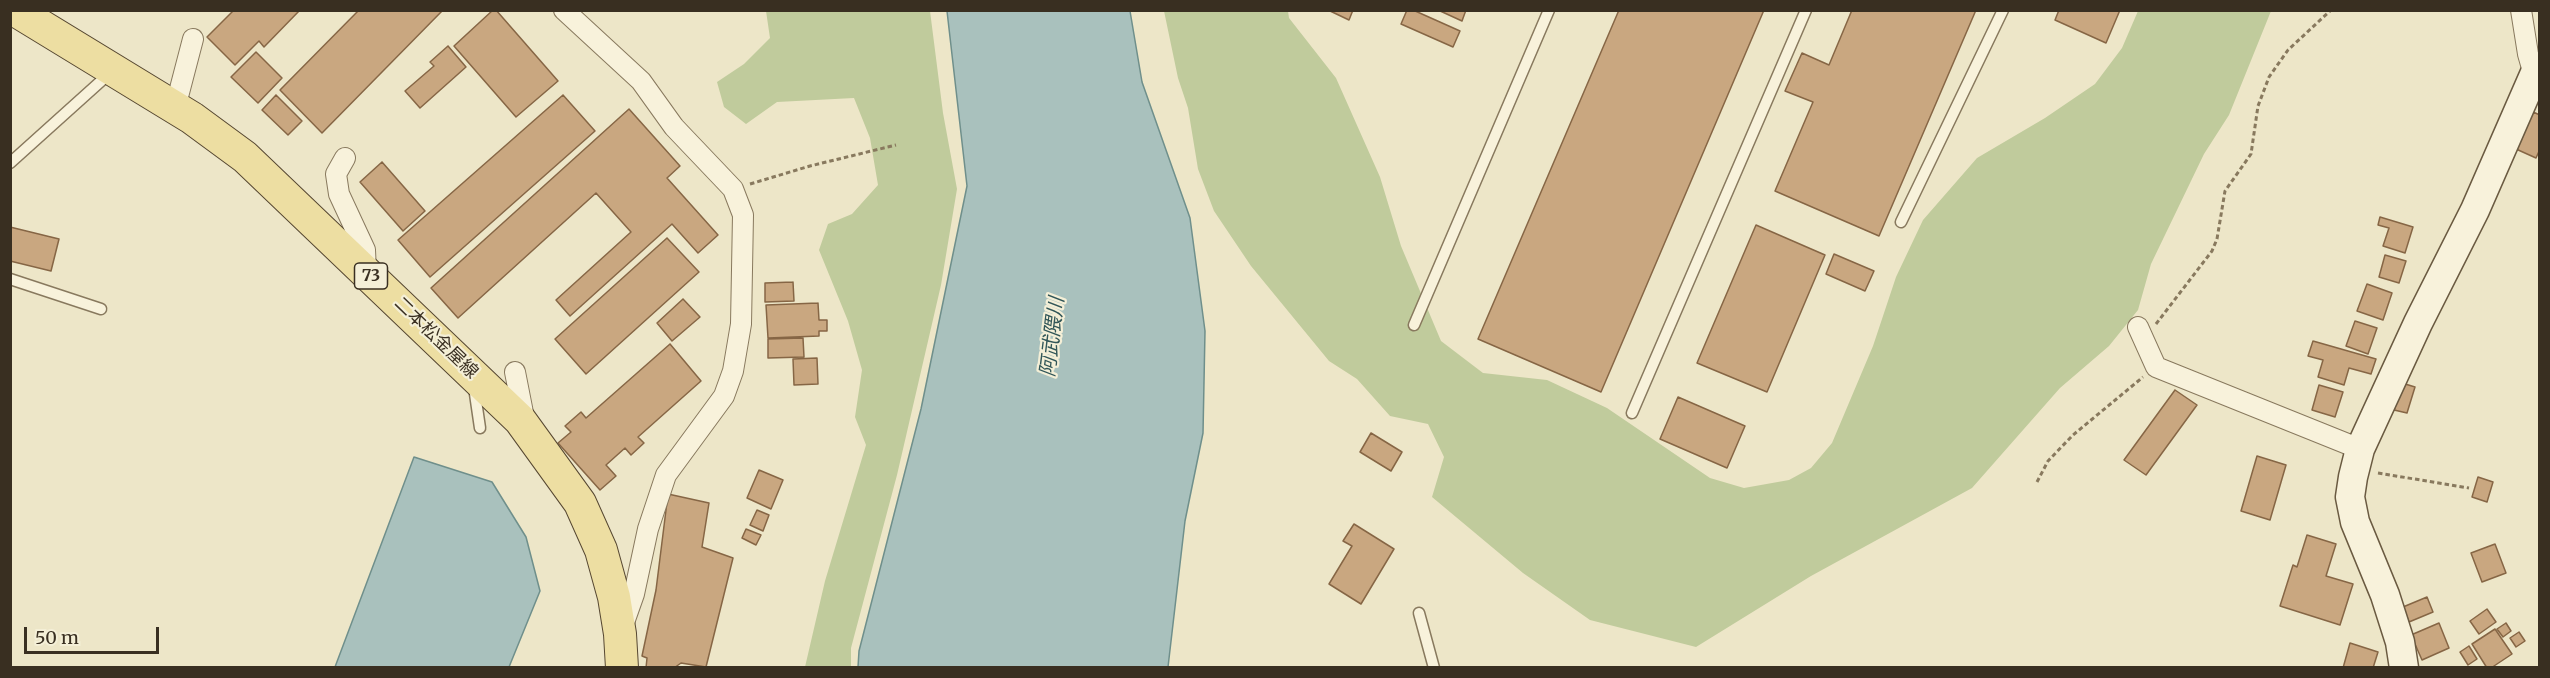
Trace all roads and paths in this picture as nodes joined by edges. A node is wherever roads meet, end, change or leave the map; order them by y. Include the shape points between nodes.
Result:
1 (15, 10) edge
2 (564, 10) edge
3 (1549, 10) edge
4 (1806, 10) edge
5 (2003, 10) edge
6 (2331, 10) edge
7 (2521, 10) edge
8 (193, 39) dead end
9 (112, 71) junction
10 (2537, 73) edge
11 (175, 108) junction
12 (896, 145) dead end
13 (345, 158) dead end
14 (10, 163) edge
15 (733, 189) junction
16 (1901, 222) dead end
17 (366, 271) junction
18 (10, 279) edge
19 (101, 309) dead end
20 (1414, 325) dead end
21 (2141, 334) joint
22 (2156, 367) junction
23 (471, 372) junction
24 (515, 372) dead end
25 (1632, 413) dead end
26 (480, 428) dead end
27 (526, 428) junction
28 (2358, 460) junction
29 (2037, 482) dead end
30 (2469, 488) dead end
31 (1419, 612) dead end
32 (620, 634) junction
33 (622, 668) edge
34 (1434, 668) edge
35 (2404, 668) edge

1 - 9 main road, 二本松金屋線 / 73
2 - 15 street via 641,81 674,128
3 - 20 lane
4 - 25 lane
5 - 16 lane
6 - 21 path via 2288,50 2269,77 2258,106 2251,154 2225,192 2212,251
7 - 10 street via 2528,54
8 - 11 street
9 - 11 main road, 二本松金屋線 / 73
9 - 14 lane
10 - 28 street via 2418,323
11 - 17 main road, 二本松金屋線 / 73 via 245,157
12 - 15 path
13 - 17 street via 336,174 339,194 365,250
15 - 32 street via 743,215 741,324 733,370 724,396 666,475 653,509 634,594
17 - 23 main road, 二本松金屋線 / 73
18 - 19 lane
21 - 22 street
22 - 28 street
22 - 29 path via 2073,435 2048,461
23 - 26 lane
23 - 27 main road, 二本松金屋線 / 73
24 - 27 street
27 - 32 main road, 二本松金屋線 / 73 via 580,503 601,550
28 - 30 path
28 - 35 street via 2350,496 2355,522 2385,595
31 - 34 lane
32 - 33 main road, 二本松金屋線 / 73

